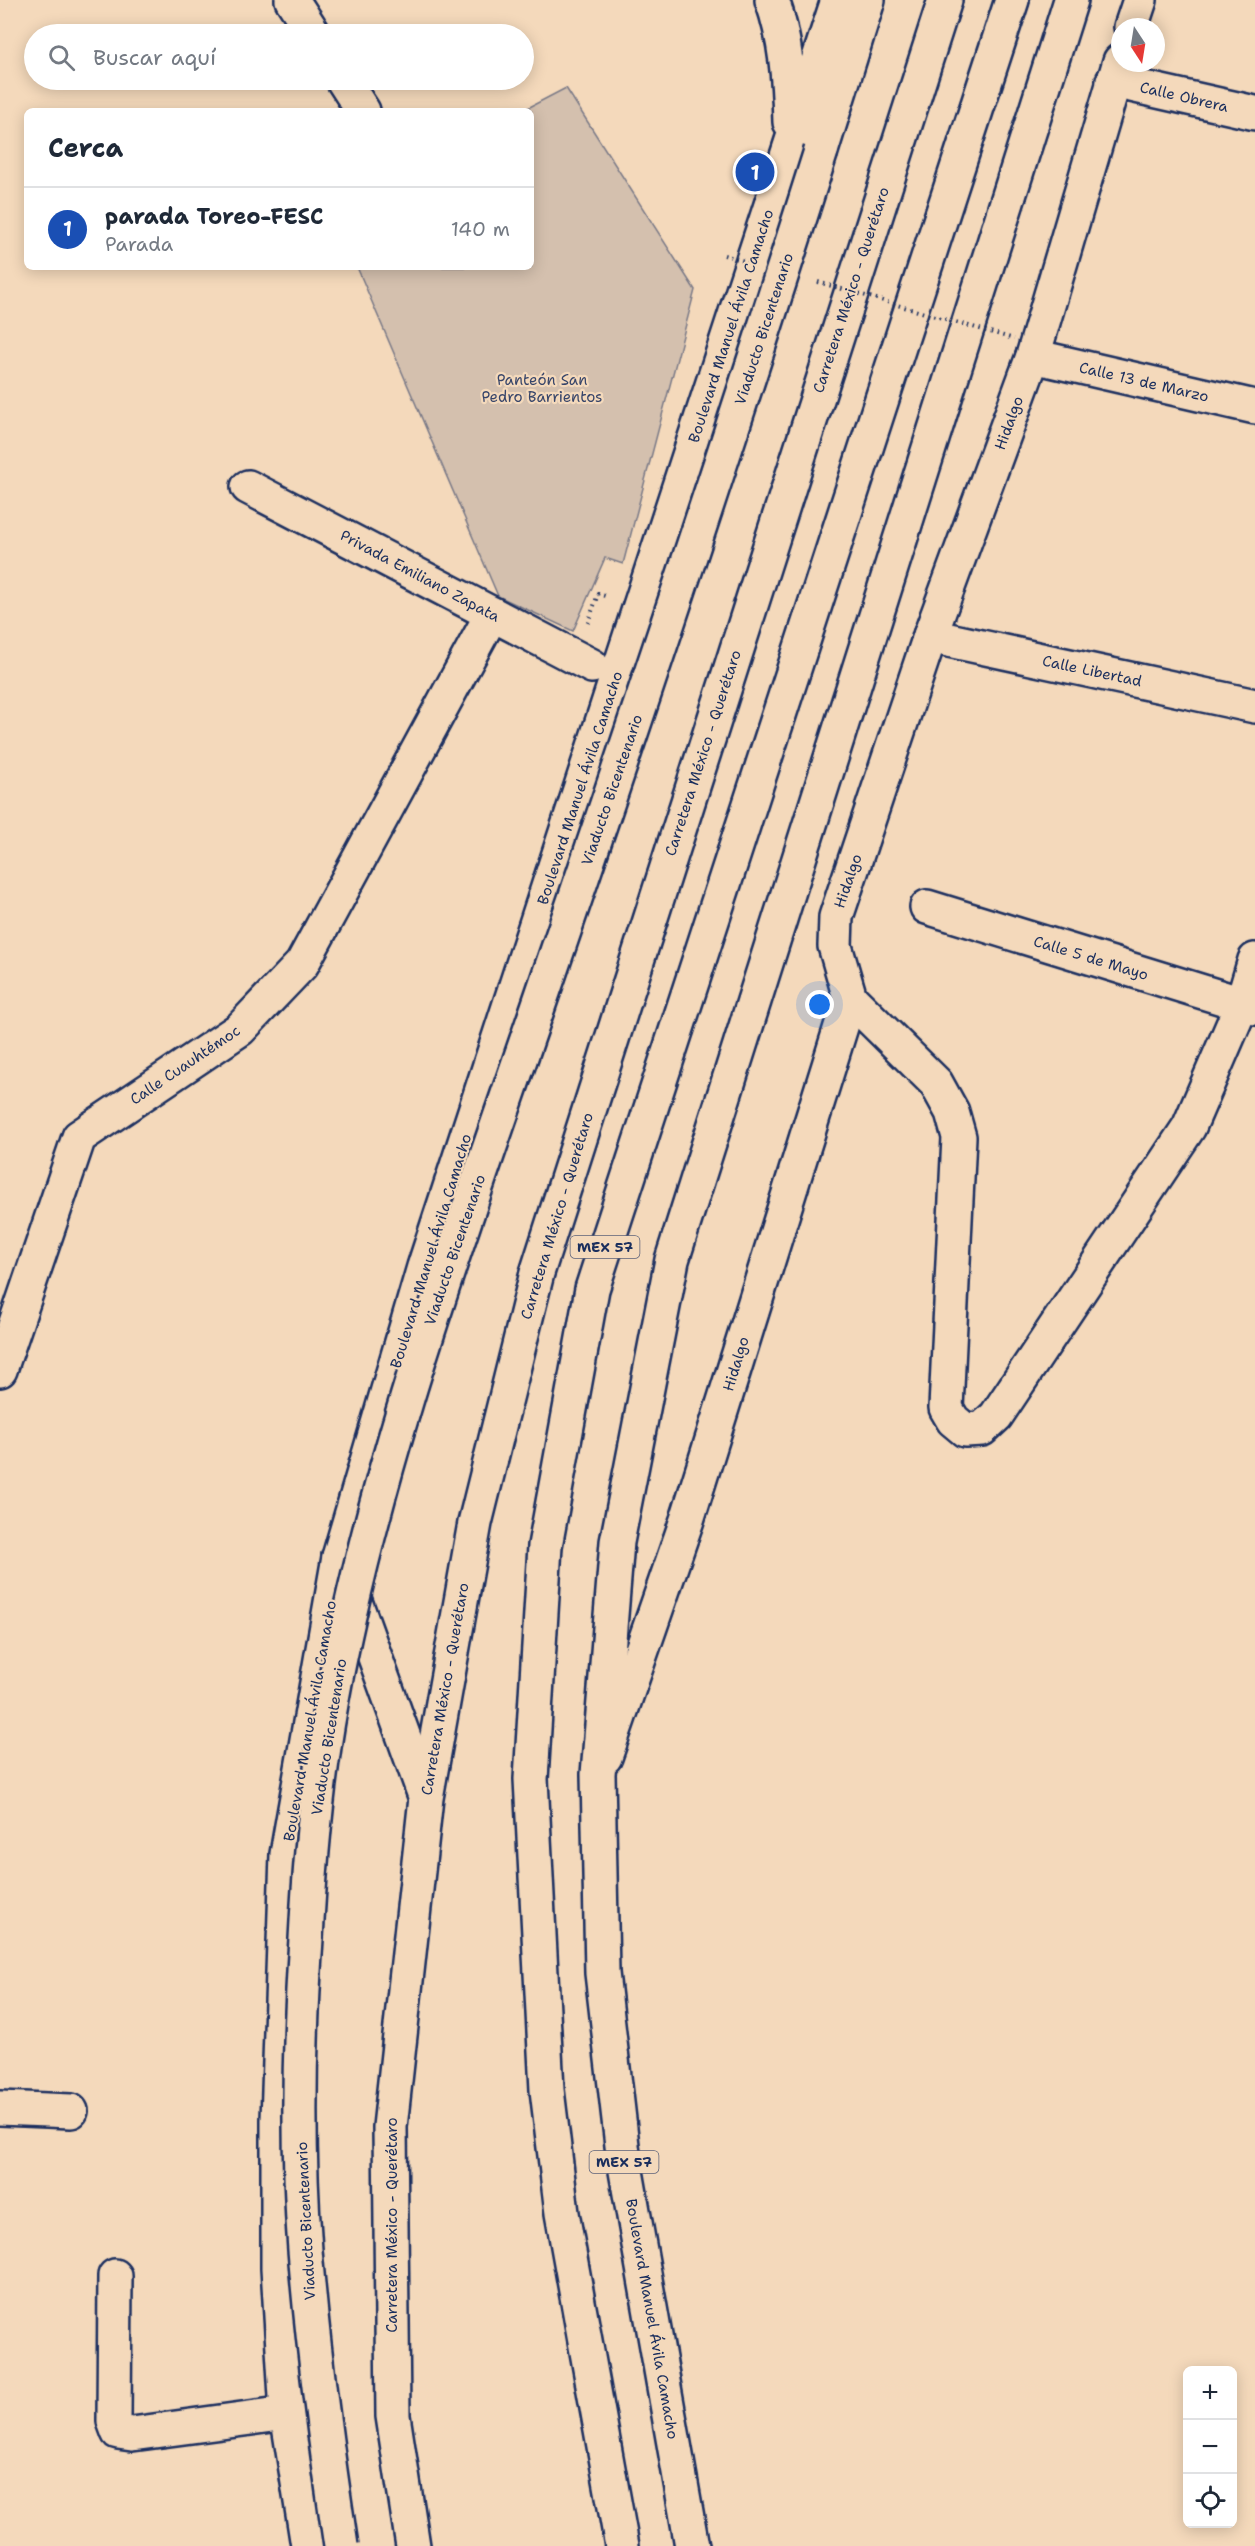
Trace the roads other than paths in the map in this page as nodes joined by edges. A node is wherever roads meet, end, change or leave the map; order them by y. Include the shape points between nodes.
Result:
1 (292, 0) edge
2 (772, 0) edge
3 (838, 0) edge
4 (868, 0) edge
5 (945, 0) edge
6 (1012, 0) edge
7 (1071, 0) edge
8 (1140, 0) edge
9 (1134, 18) edge
10 (308, 24) edge
11 (1117, 72) edge
12 (1120, 72) edge
13 (349, 90) edge
14 (361, 108) edge
15 (1255, 113) edge
16 (786, 160) junction
17 (1023, 348) junction
18 (1255, 407) edge
19 (248, 486) dead end
20 (492, 614) junction
21 (930, 636) junction
22 (592, 666) dead end
23 (1255, 706) edge
24 (927, 907) dead end
25 (1255, 960) edge
26 (850, 998) junction
27 (1248, 1006) edge
28 (0, 1370) edge
29 (339, 1557) junction
30 (598, 1774) junction
31 (426, 1798) junction
32 (0, 2108) edge
33 (71, 2111) dead end
34 (115, 2276) dead end
35 (287, 2413) junction
36 (308, 2546) edge
37 (341, 2546) edge
38 (413, 2546) edge
39 (622, 2546) edge
40 (693, 2546) edge

1 - 10 main road
2 - 16 main road via 789,84
3 - 16 main road, Boulevard Manuel Ávila Camacho
4 - 37 main road, Viaducto Bicentenario, bridge via 756,357 423,1346 363,1553 330,1708 310,1862 298,2056 304,2245 320,2407
5 - 31 main road, Carretera México - Querétaro / MEX 57 via 537,1273 475,1523
6 - 39 main road, MEX 57 via 592,1289 545,1546 531,1779 547,2090 562,2213
7 - 30 main road, Boulevard Manuel Ávila Camacho / MEX 57 via 672,1260 617,1542
8 - 9 main road
11 - 17 main road, Hidalgo
12 - 15 main road, Calle Obrera
13 - 14 main road
16 - 29 main road, Boulevard Manuel Ávila Camacho via 428,1255
17 - 18 main road, Calle 13 de Marzo
17 - 21 main road, Hidalgo
19 - 20 main road, Privada Emiliano Zapata
20 - 22 main road, Privada Emiliano Zapata
20 - 28 main road, Calle Cuauhtémoc via 303,964 240,1029 79,1137
21 - 23 main road, Calle Libertad
21 - 26 main road, Hidalgo via 836,917 836,946
24 - 27 main road, Calle 5 de Mayo
25 - 27 main road
26 - 27 main road via 936,1083 952,1112 959,1137 946,1408 952,1420 965,1430 982,1429 996,1416 1189,1128
26 - 30 main road, Hidalgo via 687,1520
29 - 31 main road
29 - 35 main road, Boulevard Manuel Ávila Camacho via 286,1854 278,2268
30 - 40 main road, Boulevard Manuel Ávila Camacho / MEX 57 via 602,1973 622,2154
31 - 38 main road, Carretera México - Querétaro / MEX 57 via 390,2127 393,2416
32 - 33 main road
34 - 35 main road via 114,2421 118,2432 132,2434
35 - 36 main road, Boulevard Manuel Ávila Camacho

